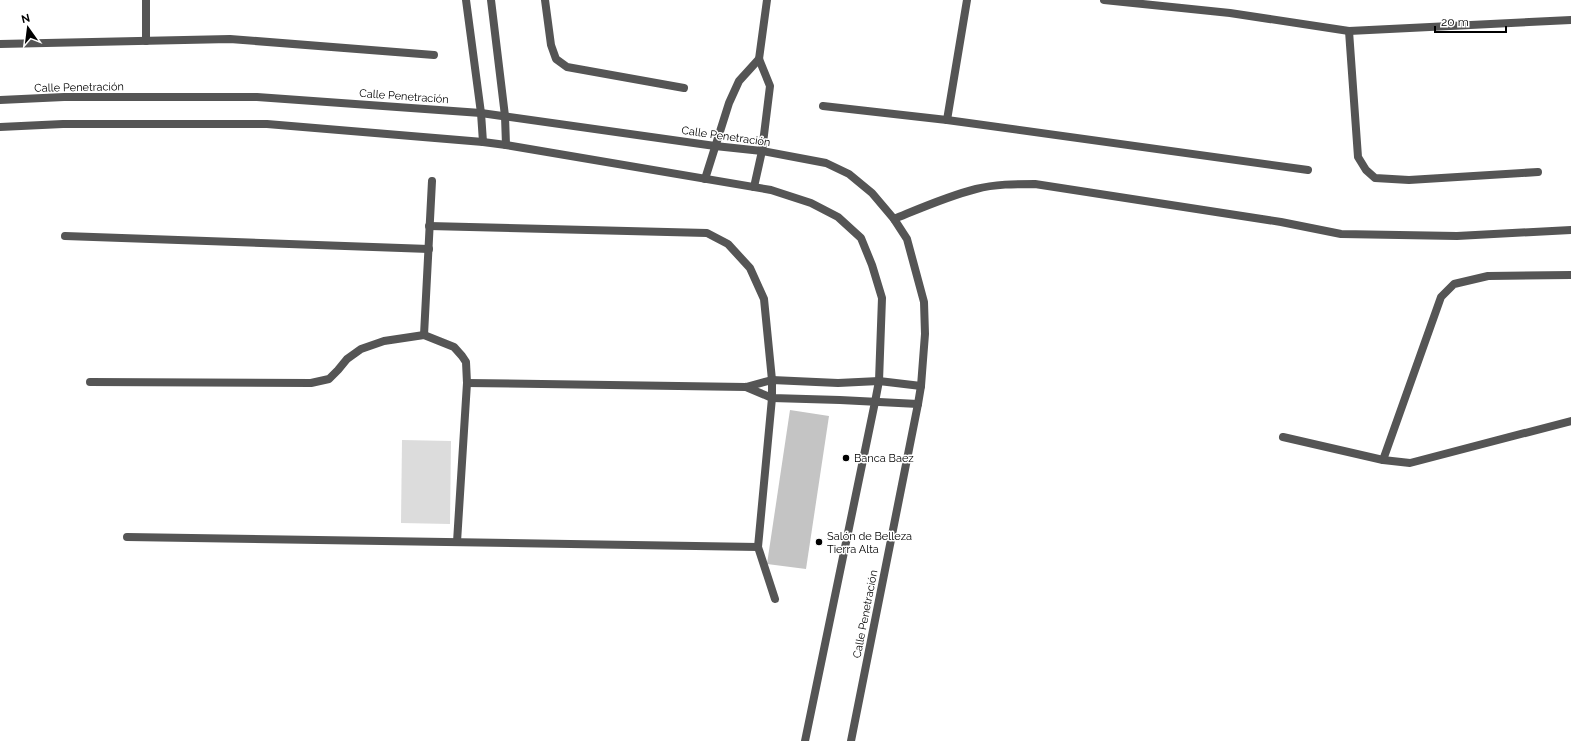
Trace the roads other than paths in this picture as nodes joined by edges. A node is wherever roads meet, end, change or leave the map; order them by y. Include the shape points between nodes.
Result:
1 (146, 0) edge
2 (466, 0) edge
3 (491, 0) edge
4 (545, 0) edge
5 (767, 0) edge
6 (967, 0) edge
7 (1104, 0) edge
8 (1571, 20) edge
9 (1349, 31) junction
10 (146, 41) junction
11 (0, 44) edge
12 (434, 55) dead end
13 (759, 59) junction
14 (684, 88) dead end
15 (0, 100) edge
16 (823, 106) dead end
17 (481, 113) junction
18 (505, 116) junction
19 (947, 120) junction
20 (0, 128) edge
21 (483, 142) junction
22 (506, 145) junction
23 (715, 146) junction
24 (762, 151) junction
25 (1308, 170) dead end
26 (1538, 172) dead end
27 (705, 179) junction
28 (432, 181) dead end
29 (754, 187) junction
30 (894, 219) junction
31 (430, 226) junction
32 (1571, 230) edge
33 (65, 236) dead end
34 (428, 249) junction
35 (1571, 275) edge
36 (424, 335) junction
37 (772, 380) junction
38 (879, 381) junction
39 (90, 382) dead end
40 (467, 383) junction
41 (921, 386) junction
42 (746, 387) junction
43 (772, 398) junction
44 (876, 402) junction
45 (918, 404) junction
46 (1571, 421) edge
47 (1283, 437) dead end
48 (1383, 460) junction
49 (127, 537) dead end
50 (457, 542) junction
51 (758, 547) junction
52 (775, 599) dead end
53 (805, 741) edge
54 (852, 741) edge

1 - 10 street
2 - 17 street
3 - 18 street
4 - 14 street via 551,45 556,59 567,67
5 - 13 street
6 - 19 street
7 - 9 street via 1230,13
8 - 9 street
9 - 26 street via 1358,157 1375,178 1409,180
10 - 11 street
10 - 12 street via 230,39
13 - 23 street via 739,81
13 - 24 street via 770,86
15 - 17 street, Calle Penetración via 64,97 257,97
16 - 19 street
17 - 18 street, Calle Penetración
17 - 21 street
18 - 22 street
18 - 23 street, Calle Penetración
19 - 25 street
20 - 21 street via 63,124 267,124
21 - 22 street
22 - 27 street
23 - 24 street, Calle Penetración
23 - 27 street
24 - 29 street
24 - 30 street, Calle Penetración via 826,163 849,174 872,193
27 - 29 street
28 - 31 street
29 - 38 street via 811,203 838,217 861,238 882,298
30 - 32 street via 977,188 1035,184 1281,222 1341,234 1457,236
30 - 41 street, Calle Penetración via 907,239 924,302 925,334
31 - 34 street
31 - 37 street via 707,233 728,244 750,268 764,299
33 - 34 street
34 - 36 street
35 - 48 street via 1488,276 1454,284 1441,297
36 - 39 street via 384,341 361,349 347,359 329,379 311,383
36 - 40 street via 454,348 462,356 466,362
37 - 38 street via 838,383
37 - 42 street
37 - 43 street
38 - 41 street
38 - 44 street
40 - 42 street
40 - 50 street
41 - 45 street, Calle Penetración
42 - 43 street
43 - 44 street
43 - 51 street
44 - 45 street
44 - 53 street
45 - 54 street, Calle Penetración
46 - 48 street via 1410,462
47 - 48 street
49 - 50 street
50 - 51 street
51 - 52 street

